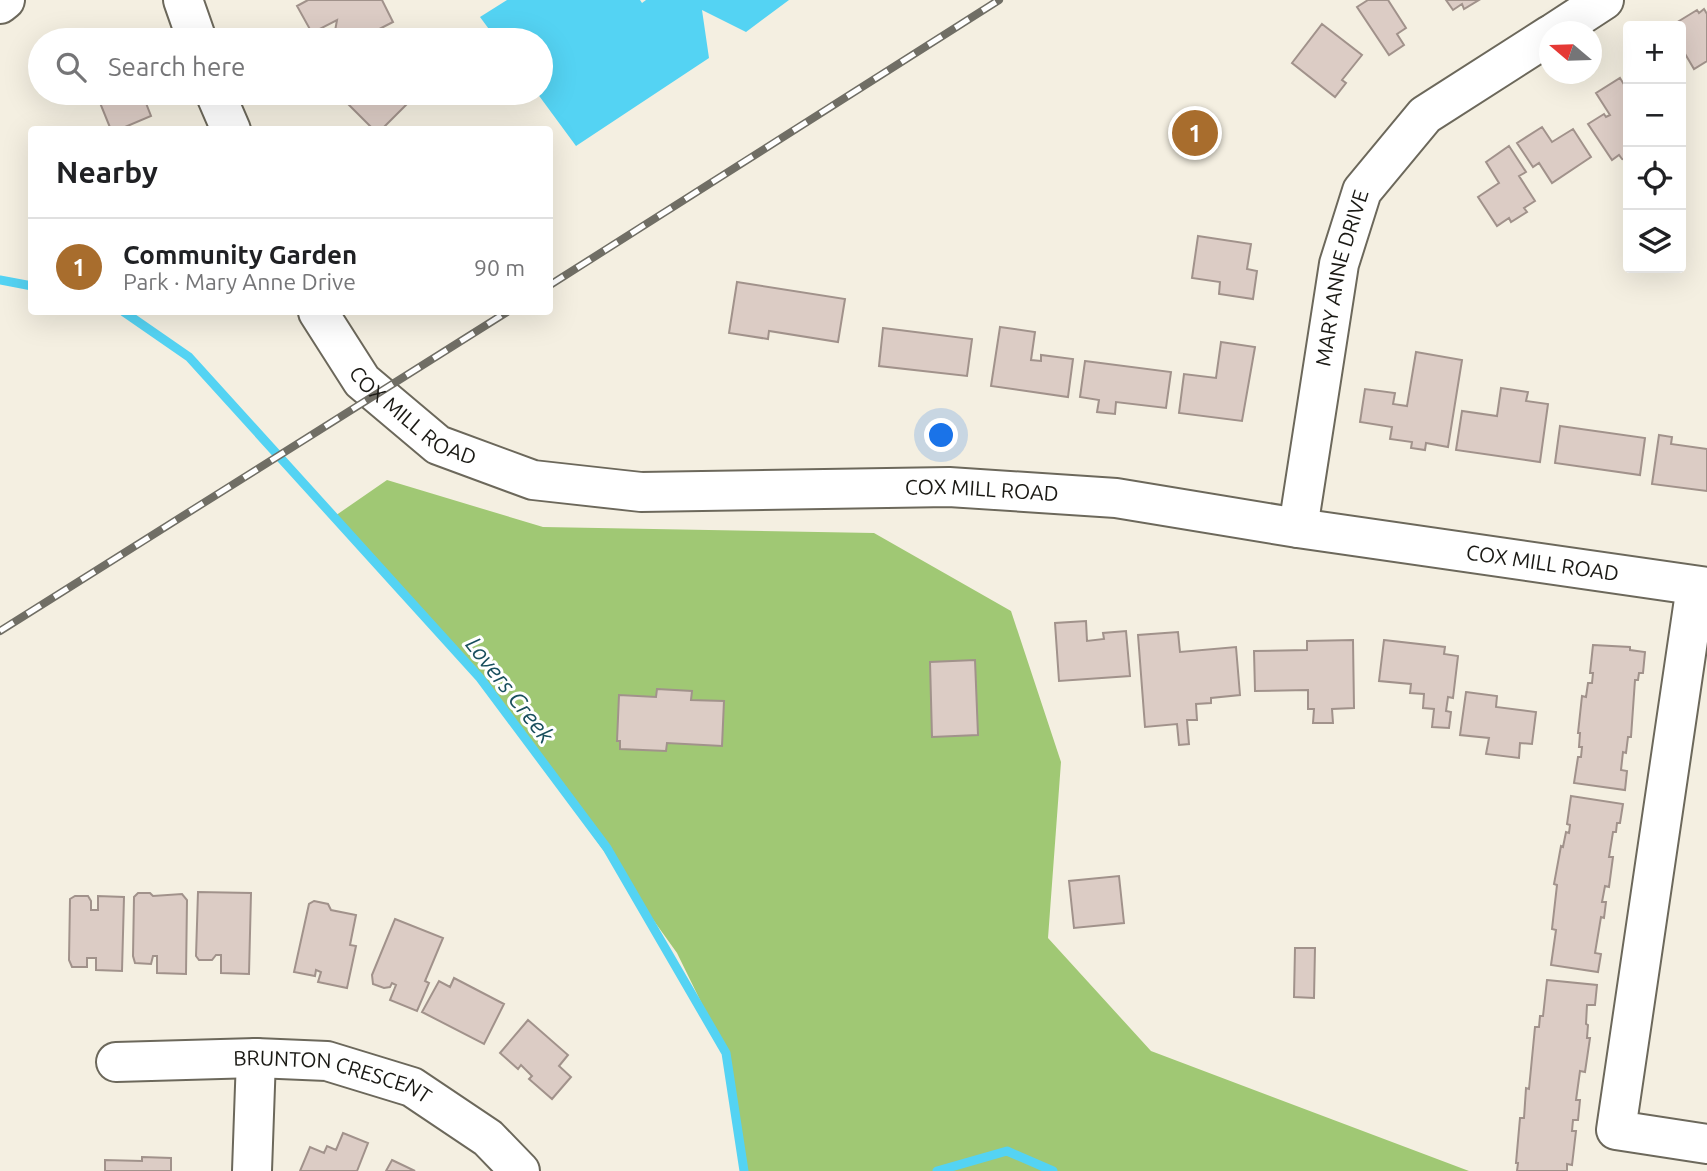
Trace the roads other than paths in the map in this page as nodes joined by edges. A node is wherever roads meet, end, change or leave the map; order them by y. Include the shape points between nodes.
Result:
1 (5, 0) edge
2 (183, 0) edge
3 (1604, 0) edge
4 (0, 4) edge
5 (1572, 21) edge
6 (193, 28) edge
7 (1539, 41) edge
8 (220, 105) edge
9 (229, 126) edge
10 (320, 315) edge
11 (1298, 528) junction
12 (1701, 587) edge
13 (256, 1058) junction
14 (116, 1062) dead end
15 (1707, 1144) edge
16 (252, 1171) edge
17 (520, 1171) edge

1 - 4 street
2 - 6 street
3 - 5 street
7 - 11 street, MARY ANNE DRIVE via 1425,115 1362,191 1339,264
8 - 9 street
10 - 11 street, COX MILL ROAD via 362,382 438,445 533,480 641,492 963,488 1116,498
11 - 12 street, COX MILL ROAD
12 - 15 street via 1616,1130
13 - 14 street, BRUNTON CRESCENT
13 - 16 street
13 - 17 street, BRUNTON CRESCENT via 327,1061 412,1087 488,1138

